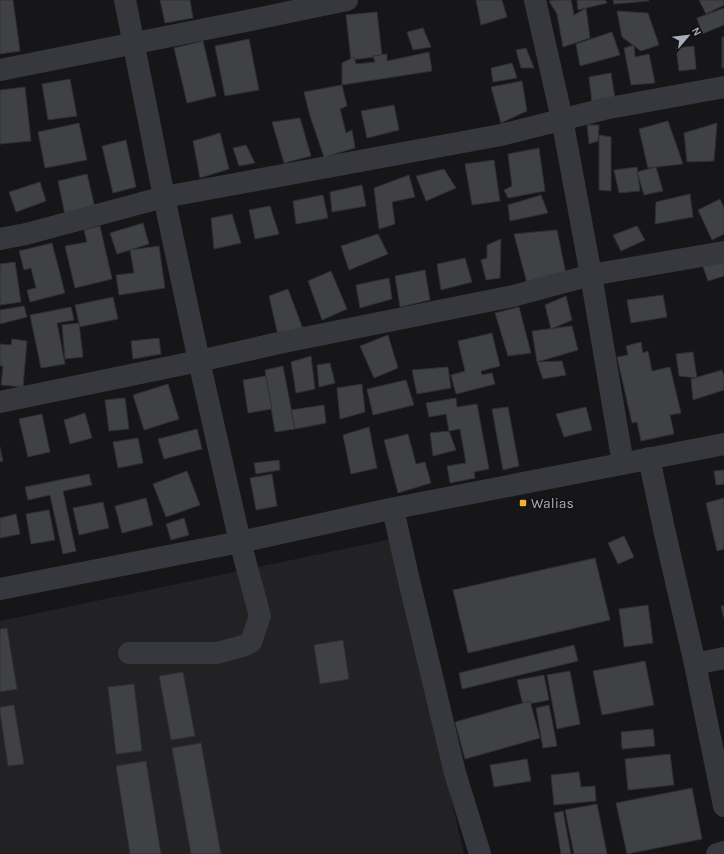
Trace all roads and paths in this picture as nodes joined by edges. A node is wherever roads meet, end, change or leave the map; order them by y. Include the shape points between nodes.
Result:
1 (125, 0) edge
2 (347, 0) edge
3 (534, 0) edge
4 (134, 43) junction
5 (0, 70) edge
6 (724, 86) edge
7 (562, 119) junction
8 (164, 197) junction
9 (0, 239) edge
10 (724, 252) edge
11 (591, 275) junction
12 (200, 361) junction
13 (0, 402) edge
14 (724, 444) edge
15 (650, 458) junction
16 (623, 464) junction
17 (393, 509) junction
18 (240, 542) junction
19 (0, 589) edge
20 (129, 653) dead end
21 (724, 658) edge
22 (695, 664) junction
23 (724, 806) edge
24 (724, 852) edge
25 (480, 854) edge
26 (717, 854) edge

1 - 4 street
2 - 4 street
3 - 7 street
4 - 5 street
4 - 8 street
6 - 7 street
7 - 8 street via 501,135
7 - 11 street
8 - 9 street
8 - 12 street
10 - 11 street
11 - 12 street via 513,296 279,342
11 - 16 street
12 - 13 street
12 - 18 street
14 - 15 street
15 - 16 street
15 - 22 street
16 - 17 street
17 - 18 street
17 - 25 street via 454,765
18 - 19 street
18 - 20 street via 260,616 251,642 217,653
21 - 22 street
22 - 23 street
24 - 26 street

